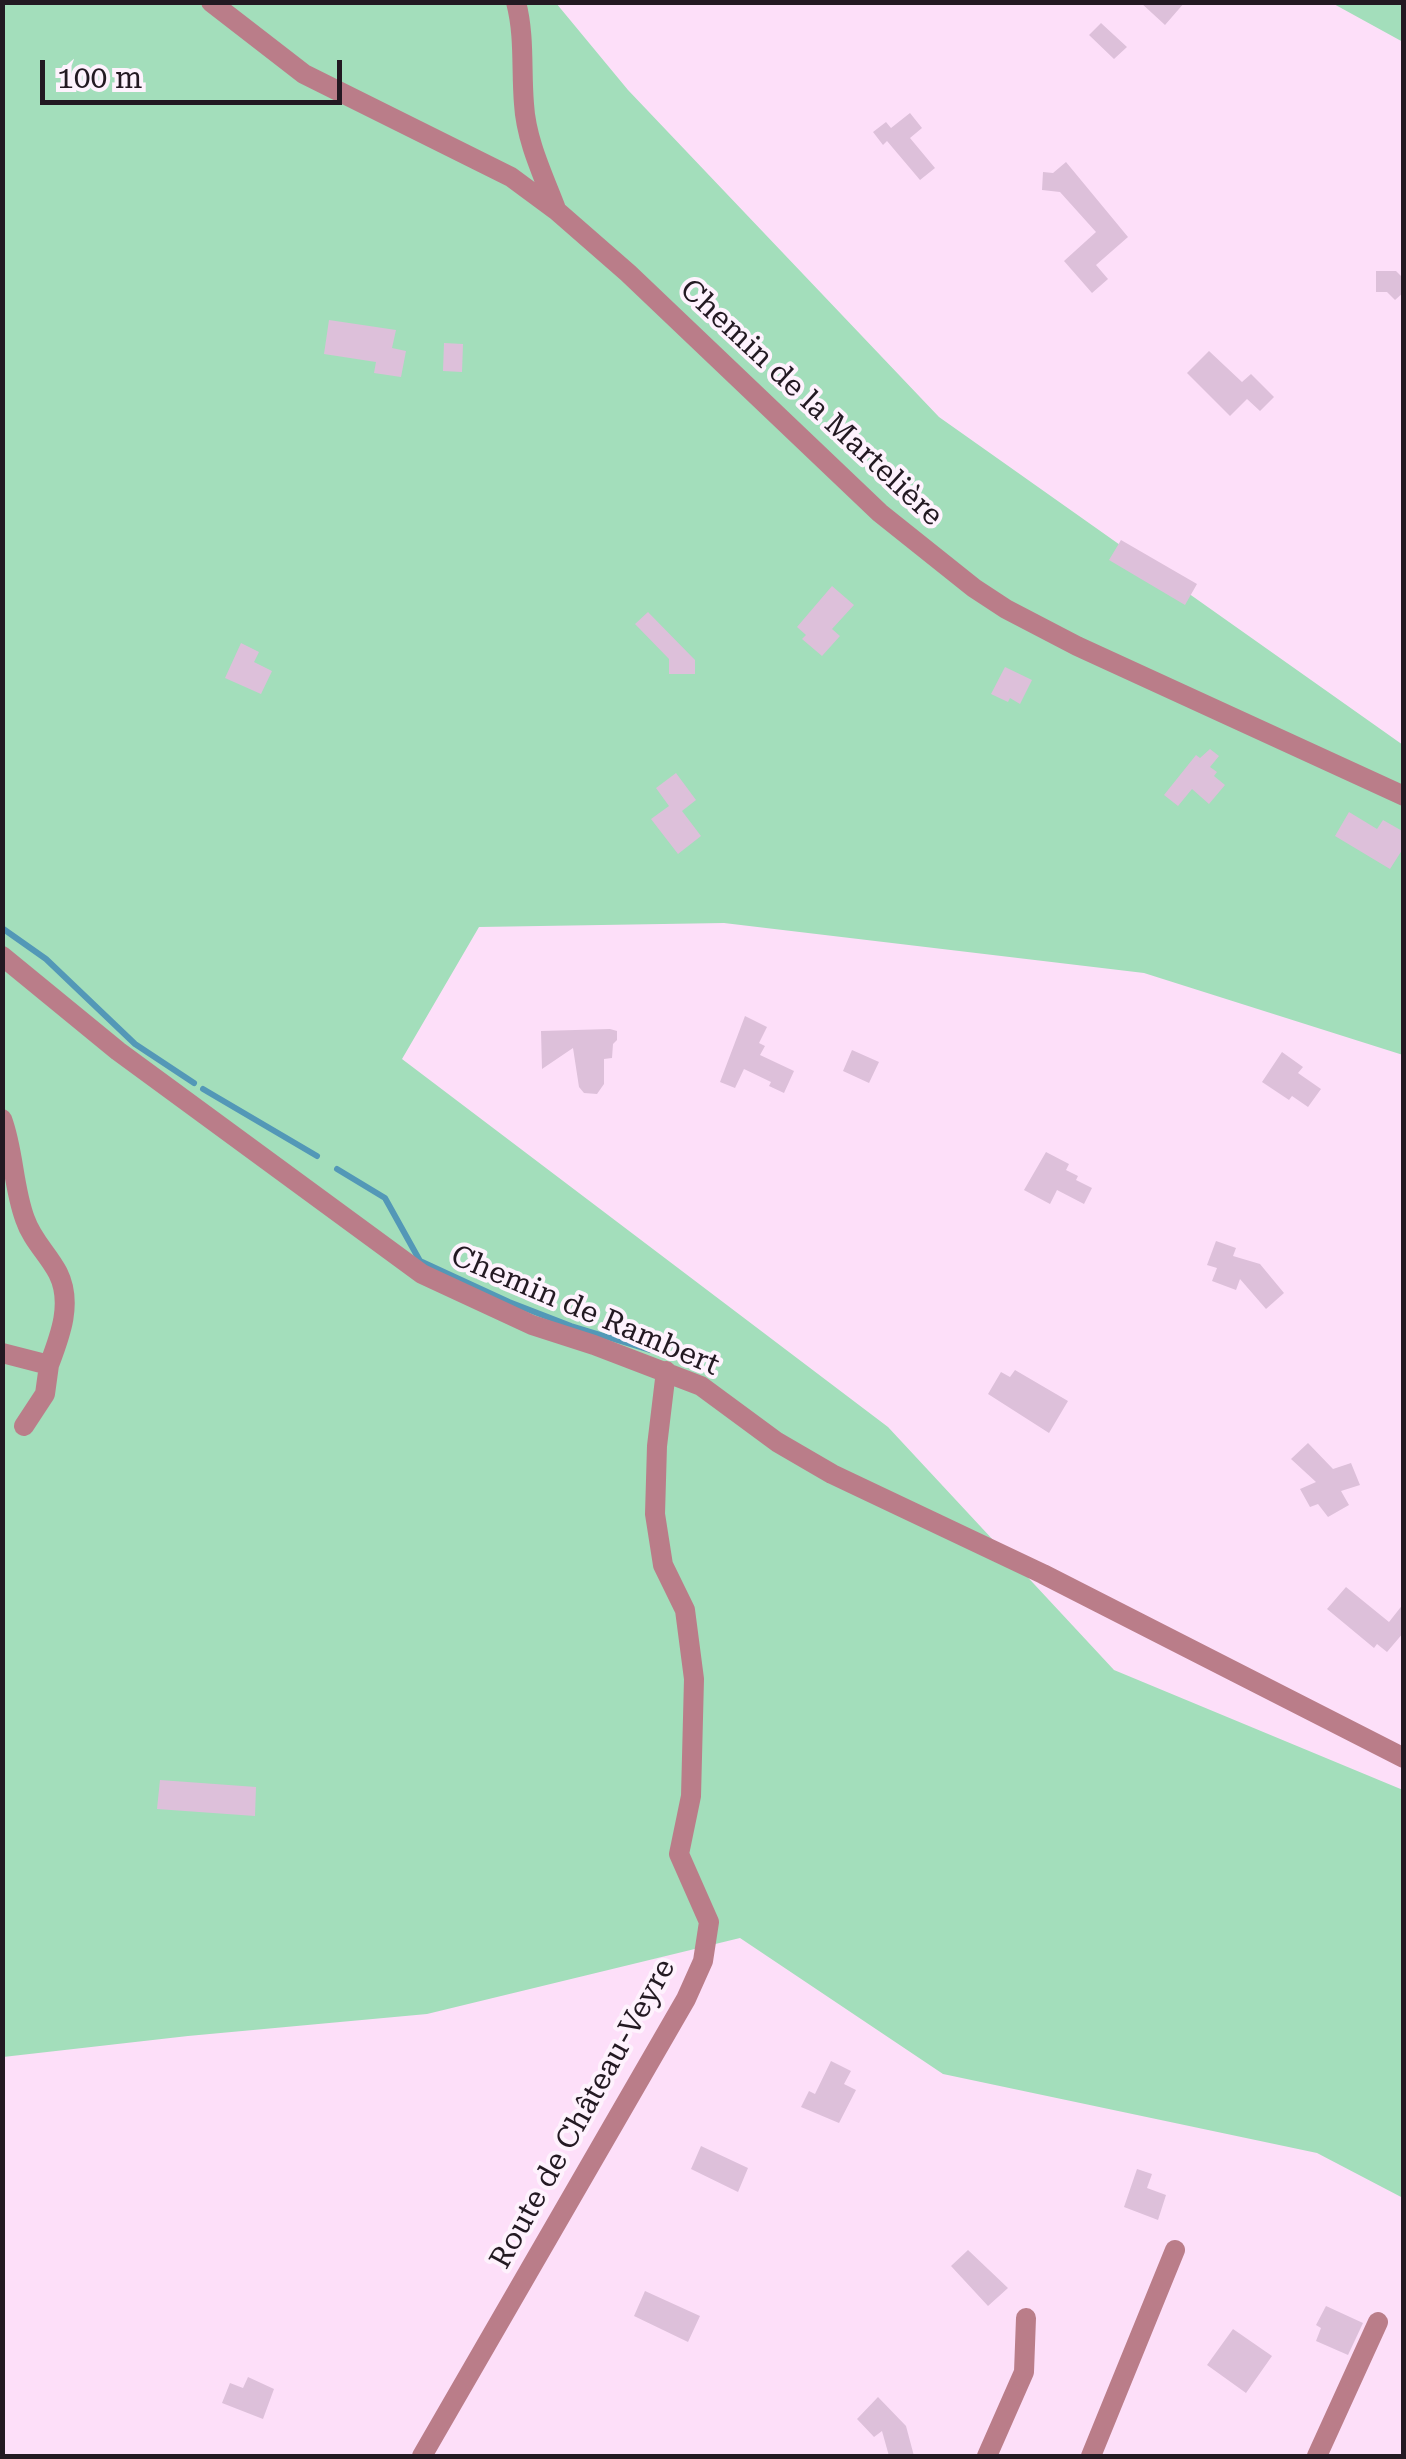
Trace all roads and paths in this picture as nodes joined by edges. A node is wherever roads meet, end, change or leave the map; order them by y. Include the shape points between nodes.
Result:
1 (211, 2) edge
2 (516, 2) edge
3 (557, 210) junction
4 (1404, 796) edge
5 (2, 956) edge
6 (2, 1118) edge
7 (2, 1353) edge
8 (49, 1365) junction
9 (666, 1370) junction
10 (24, 1426) dead end
11 (1404, 1758) edge
12 (1175, 2250) dead end
13 (1026, 2318) dead end
14 (1378, 2322) dead end
15 (422, 2456) edge
16 (987, 2456) edge
17 (1091, 2456) edge
18 (1317, 2456) edge

1 - 3 street, Chemin de la Martelière via 304,74 511,177
2 - 3 street via 532,147
3 - 4 street, Chemin de la Martelière via 880,514 974,588 1077,646
5 - 9 street, Chemin de Rambert via 422,1274 532,1325
6 - 8 street via 23,1216 64,1290 61,1333
7 - 8 street
8 - 10 street via 45,1394
9 - 11 street, Chemin de Rambert via 701,1386 832,1474
9 - 15 street, Route de Château-Veyre via 655,1514 663,1565 685,1610 694,1679 691,1796 679,1854 709,1922 708,1940 686,1999
12 - 17 street
13 - 16 street via 1024,2372
14 - 18 street

